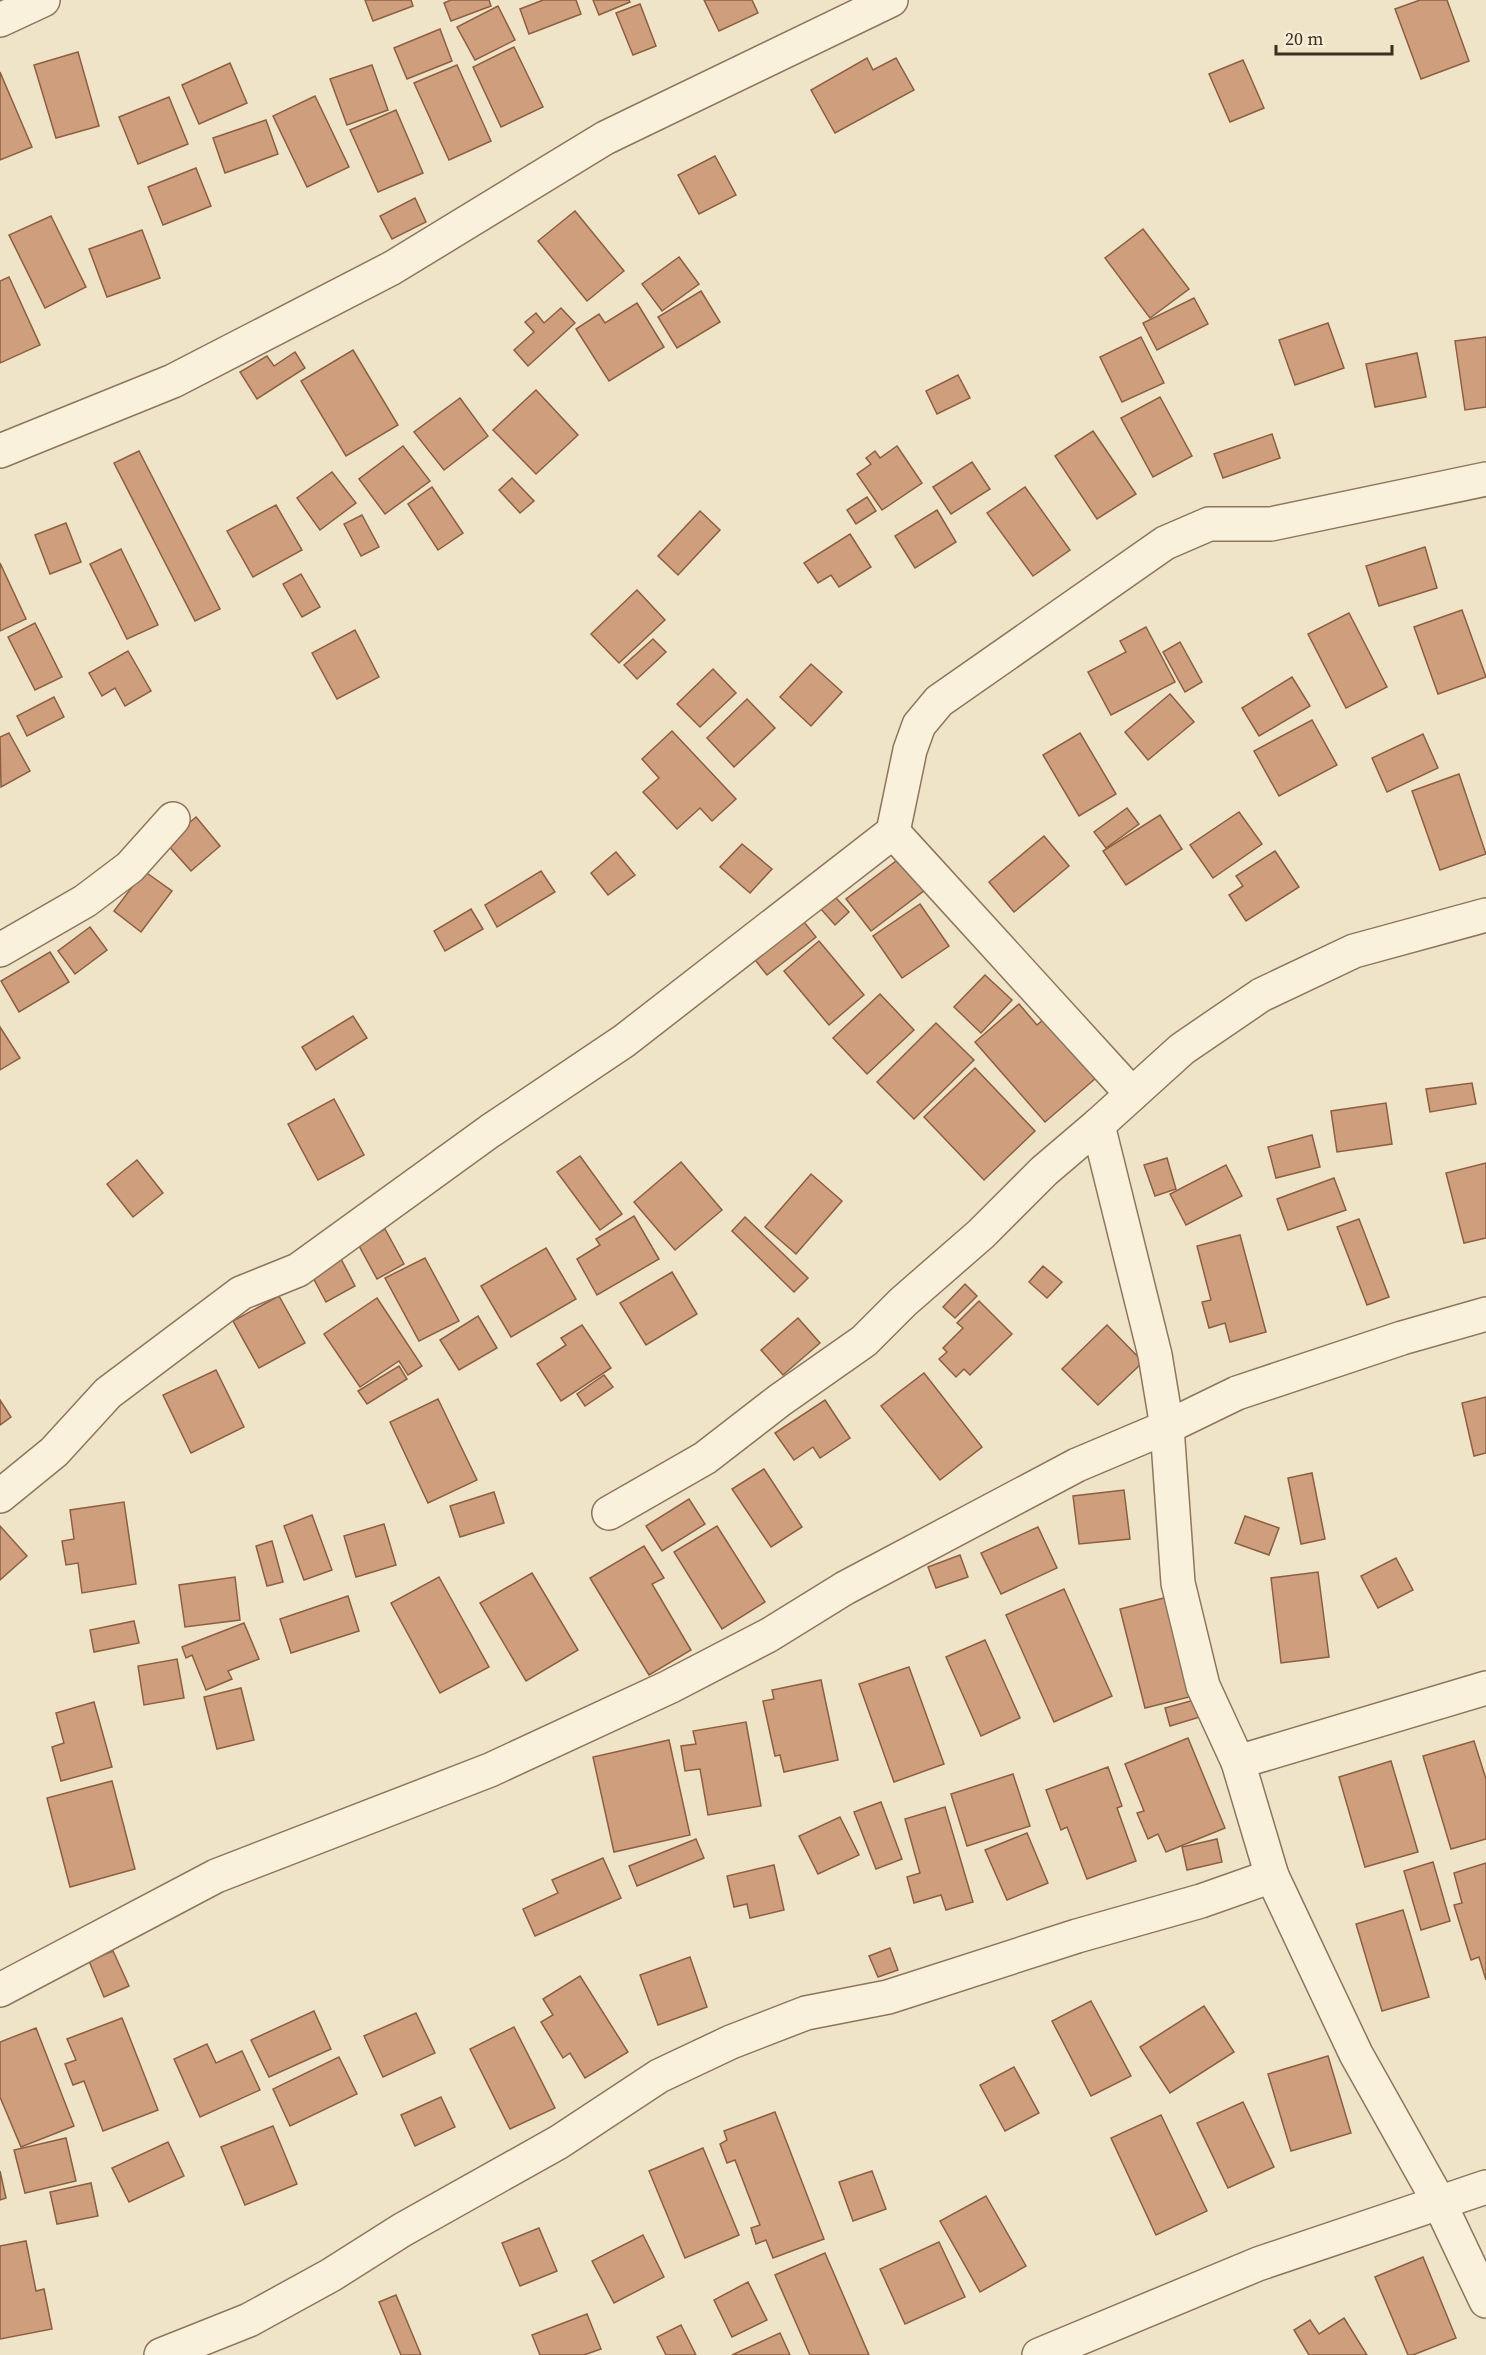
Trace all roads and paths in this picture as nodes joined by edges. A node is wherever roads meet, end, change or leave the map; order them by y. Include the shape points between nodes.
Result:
1 (43, 0) edge
2 (891, 0) edge
3 (0, 20) edge
4 (0, 451) edge
5 (1486, 479) edge
6 (174, 819) dead end
7 (893, 832) junction
8 (1486, 915) edge
9 (0, 950) edge
10 (1132, 1094) junction
11 (1098, 1125) junction
12 (1486, 1314) edge
13 (1167, 1428) junction
14 (0, 1496) edge
15 (609, 1513) dead end
16 (1486, 1688) edge
17 (1238, 1762) junction
18 (1272, 1876) junction
19 (0, 1990) edge
20 (1486, 2187) edge
21 (1439, 2202) junction
22 (1486, 2301) edge
23 (161, 2355) edge
24 (1039, 2355) edge

1 - 3 street
2 - 4 street via 605,138 392,268 183,375
5 - 7 street via 1271,524 1209,524 1165,543 939,701 919,725 910,750
6 - 9 street via 130,867 85,902
7 - 10 street
7 - 14 street via 624,1041 490,1131 298,1270 231,1300 108,1393 54,1452
8 - 10 street via 1354,951 1260,995 1182,1049
10 - 11 street
11 - 13 street via 1155,1355
11 - 15 street via 864,1341 705,1458
12 - 13 street via 1237,1393
13 - 17 street via 1179,1583 1203,1686
13 - 19 street via 1077,1465 669,1687 490,1770 216,1876
16 - 17 street
17 - 18 street
18 - 21 street via 1356,2054
18 - 23 street via 888,1996 806,2013 731,2042 659,2076 559,2142 300,2292 249,2320
20 - 21 street
21 - 22 street
21 - 24 street via 1258,2264

